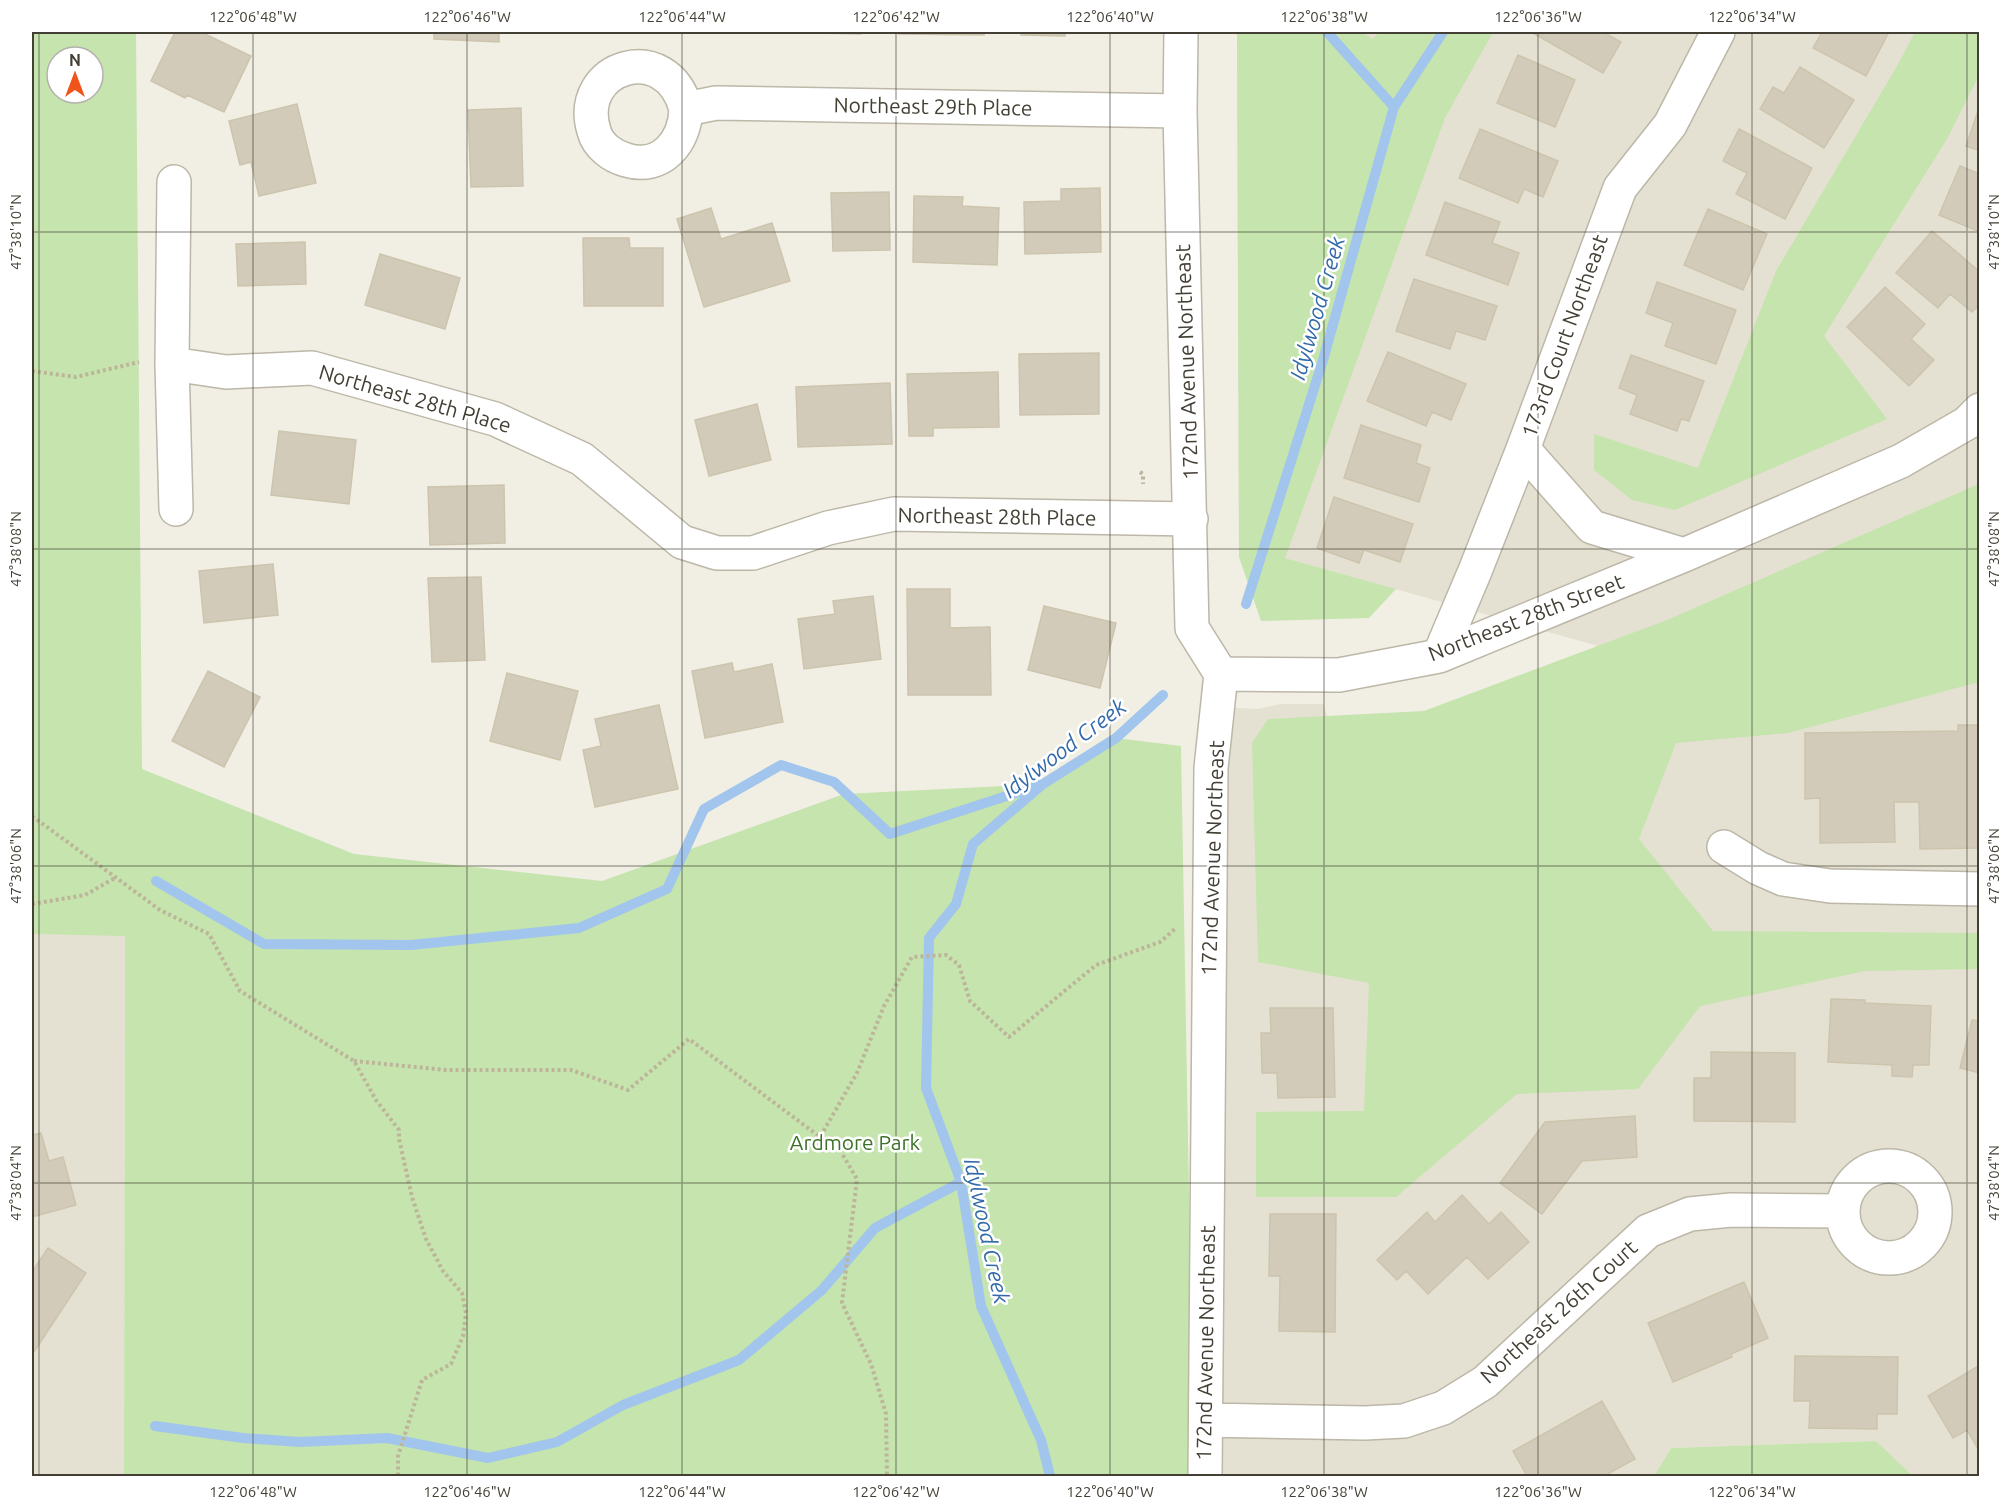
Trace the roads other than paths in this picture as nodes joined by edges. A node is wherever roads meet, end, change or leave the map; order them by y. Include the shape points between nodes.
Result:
1 (1181, 32) edge
2 (1718, 32) edge
3 (686, 109) dead end
4 (1180, 111) junction
5 (174, 182) dead end
6 (172, 364) junction
7 (1980, 410) edge
8 (1523, 449) junction
9 (176, 509) dead end
10 (1191, 519) junction
11 (1683, 555) junction
12 (1439, 656) junction
13 (1221, 674) junction
14 (1724, 847) dead end
15 (1980, 889) edge
16 (1842, 1211) dead end
17 (1206, 1420) junction
18 (1205, 1476) edge

1 - 4 street, 172nd Avenue Northeast
2 - 8 street, 173rd Court Northeast via 1670,125 1620,188
3 - 4 street, Northeast 29th Place via 716,103
4 - 10 street, 172nd Avenue Northeast
5 - 6 street
6 - 9 street
6 - 10 street, Northeast 28th Place via 226,372 312,368 495,418 582,459 682,542 717,553 753,553 828,528 894,514
7 - 11 street, Northeast 28th Street via 1967,423 1901,461
8 - 11 street via 1592,528
8 - 12 street, 173rd Court Northeast
10 - 13 street, 172nd Avenue Northeast via 1192,628
11 - 12 street, Northeast 28th Street
12 - 13 street, Northeast 28th Street via 1339,675
13 - 17 street, 172nd Avenue Northeast via 1211,768
14 - 15 street via 1783,879 1830,886
16 - 17 street, Northeast 26th Court via 1731,1210 1690,1214 1648,1231 1485,1382 1443,1407 1404,1421 1365,1424
17 - 18 street, 172nd Avenue Northeast

